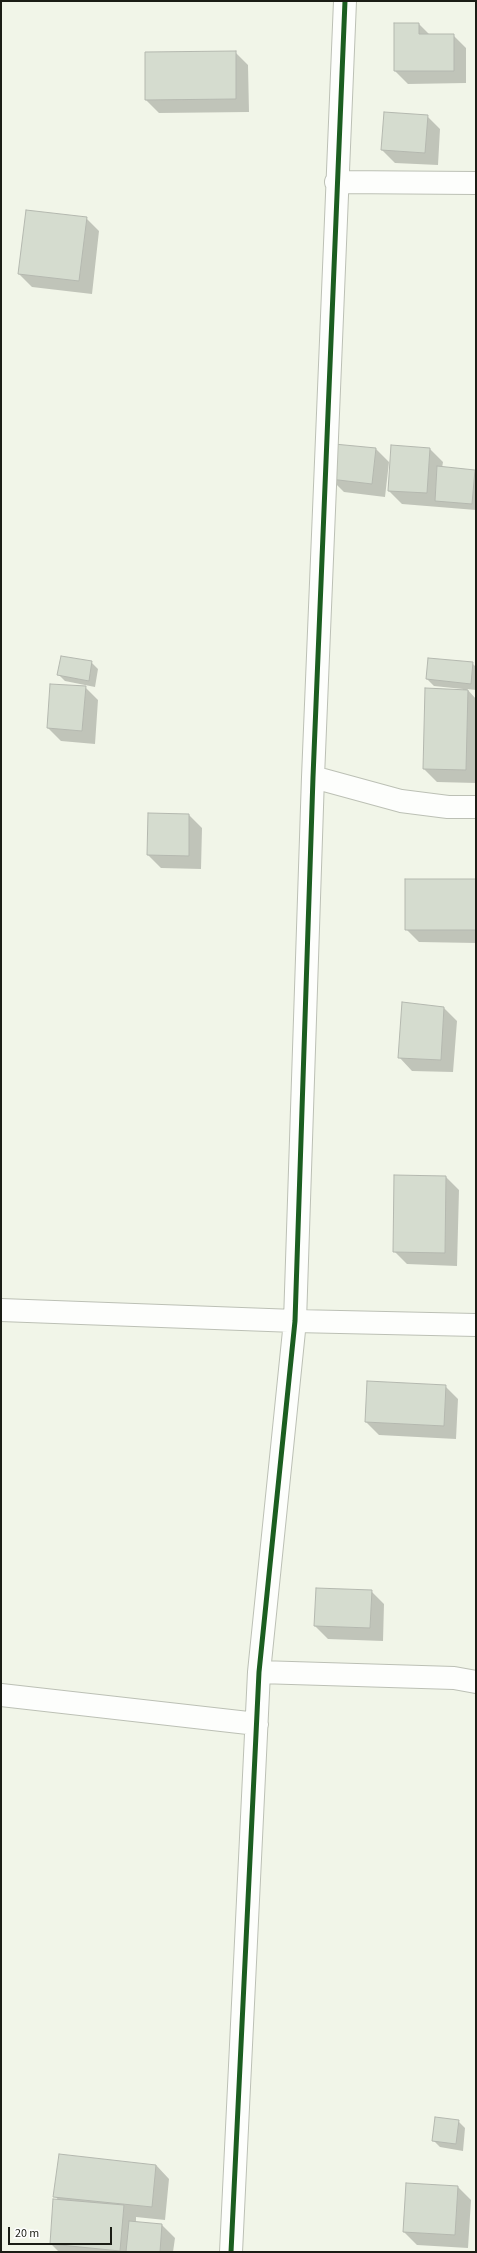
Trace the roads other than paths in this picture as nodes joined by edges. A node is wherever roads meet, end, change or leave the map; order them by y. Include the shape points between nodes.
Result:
1 (345, 1) edge
2 (336, 182) junction
3 (476, 183) edge
4 (313, 777) junction
5 (476, 807) edge
6 (1, 1310) edge
7 (295, 1321) junction
8 (476, 1325) edge
9 (259, 1672) junction
10 (476, 1682) edge
11 (1, 1695) edge
12 (257, 1724) junction
13 (231, 2252) edge

1 - 2 street
2 - 3 street
2 - 4 street
4 - 5 street via 401,801 448,807
4 - 7 street
6 - 7 street
7 - 8 street
7 - 9 street
9 - 10 street via 454,1678
9 - 12 street
11 - 12 street
12 - 13 street

